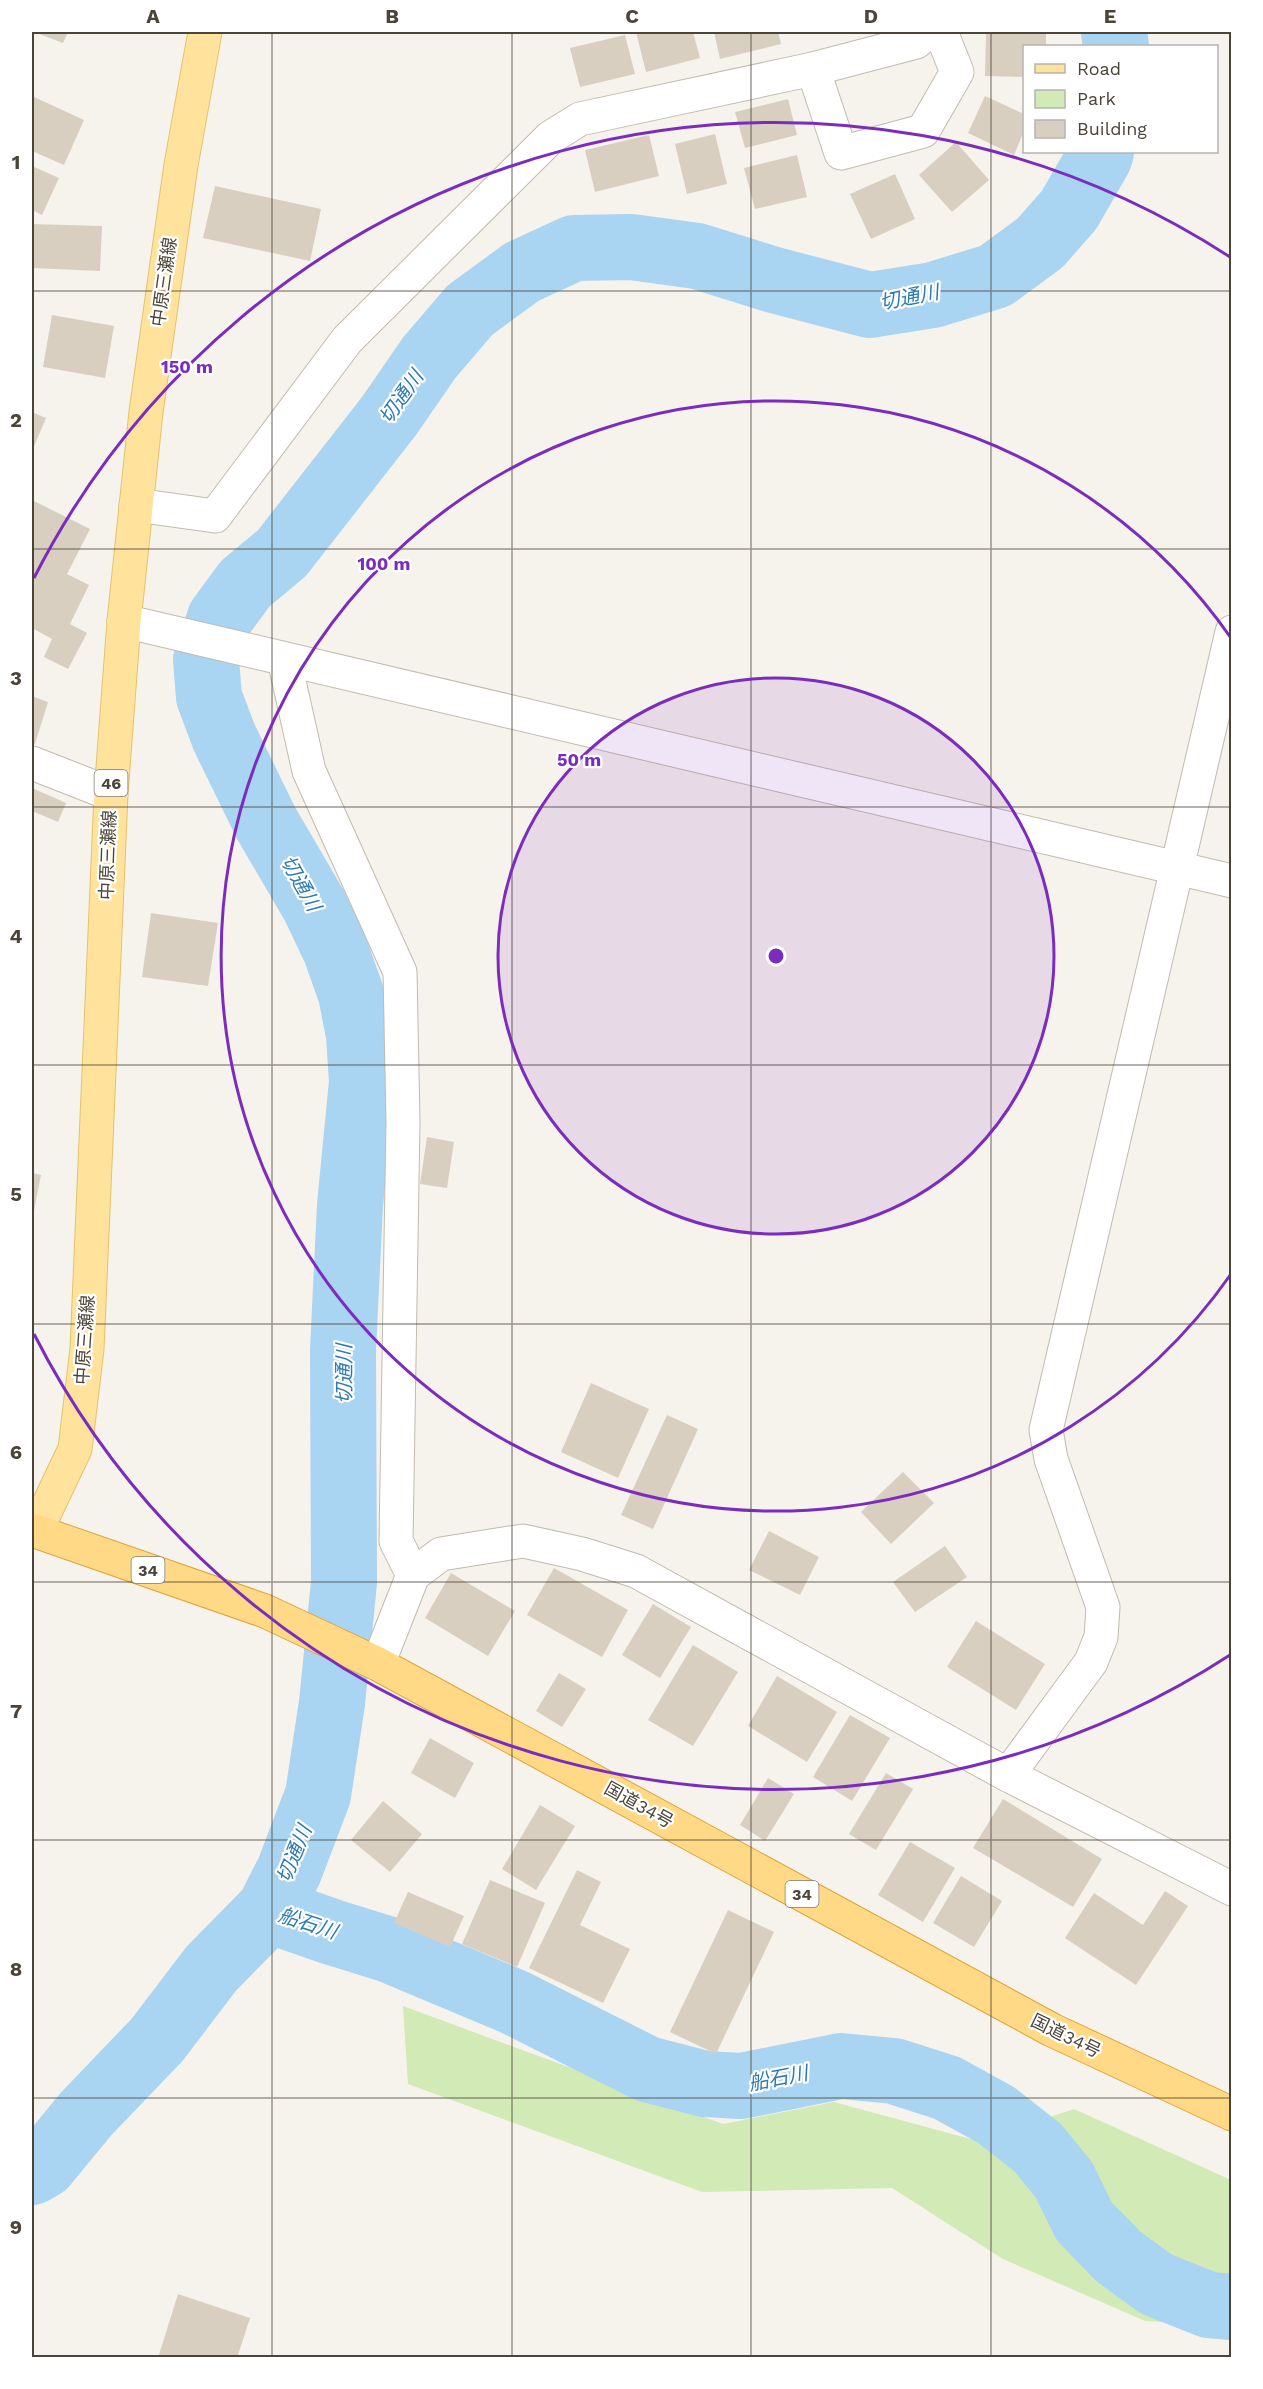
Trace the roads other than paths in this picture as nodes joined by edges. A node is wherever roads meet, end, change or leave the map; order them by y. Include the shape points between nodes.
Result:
1 (205, 32) edge
2 (928, 32) edge
3 (941, 32) edge
4 (813, 69) junction
5 (136, 505) junction
6 (124, 621) junction
7 (1232, 632) edge
8 (284, 659) junction
9 (32, 763) edge
10 (111, 794) junction
11 (1177, 869) junction
12 (1232, 881) edge
13 (34, 1530) edge
14 (413, 1575) junction
15 (378, 1664) junction
16 (1008, 1775) junction
17 (1232, 1889) edge
18 (1232, 2114) edge

1 - 5 main road, 中原三瀬線 / 46 via 180,177
2 - 4 street via 916,42
3 - 4 street via 957,72 923,131 841,153
4 - 5 street via 580,119 551,137 347,340 215,516
5 - 6 main road, 中原三瀬線 / 46
6 - 8 street
6 - 10 main road, 中原三瀬線 / 46
7 - 11 street
8 - 11 street
8 - 14 street via 309,771 400,972 403,1121 396,1541
9 - 10 street
10 - 13 main road, 中原三瀬線 / 46 via 87,1349 75,1449
11 - 12 street
11 - 16 street via 1046,1430 1051,1460 1103,1607 1101,1637 1091,1662
13 - 15 highway, 国道34号 / 34 via 265,1611
14 - 15 street
14 - 16 street via 441,1554 523,1541 636,1571
15 - 18 highway, 国道34号 / 34 via 1052,2030
16 - 17 street

